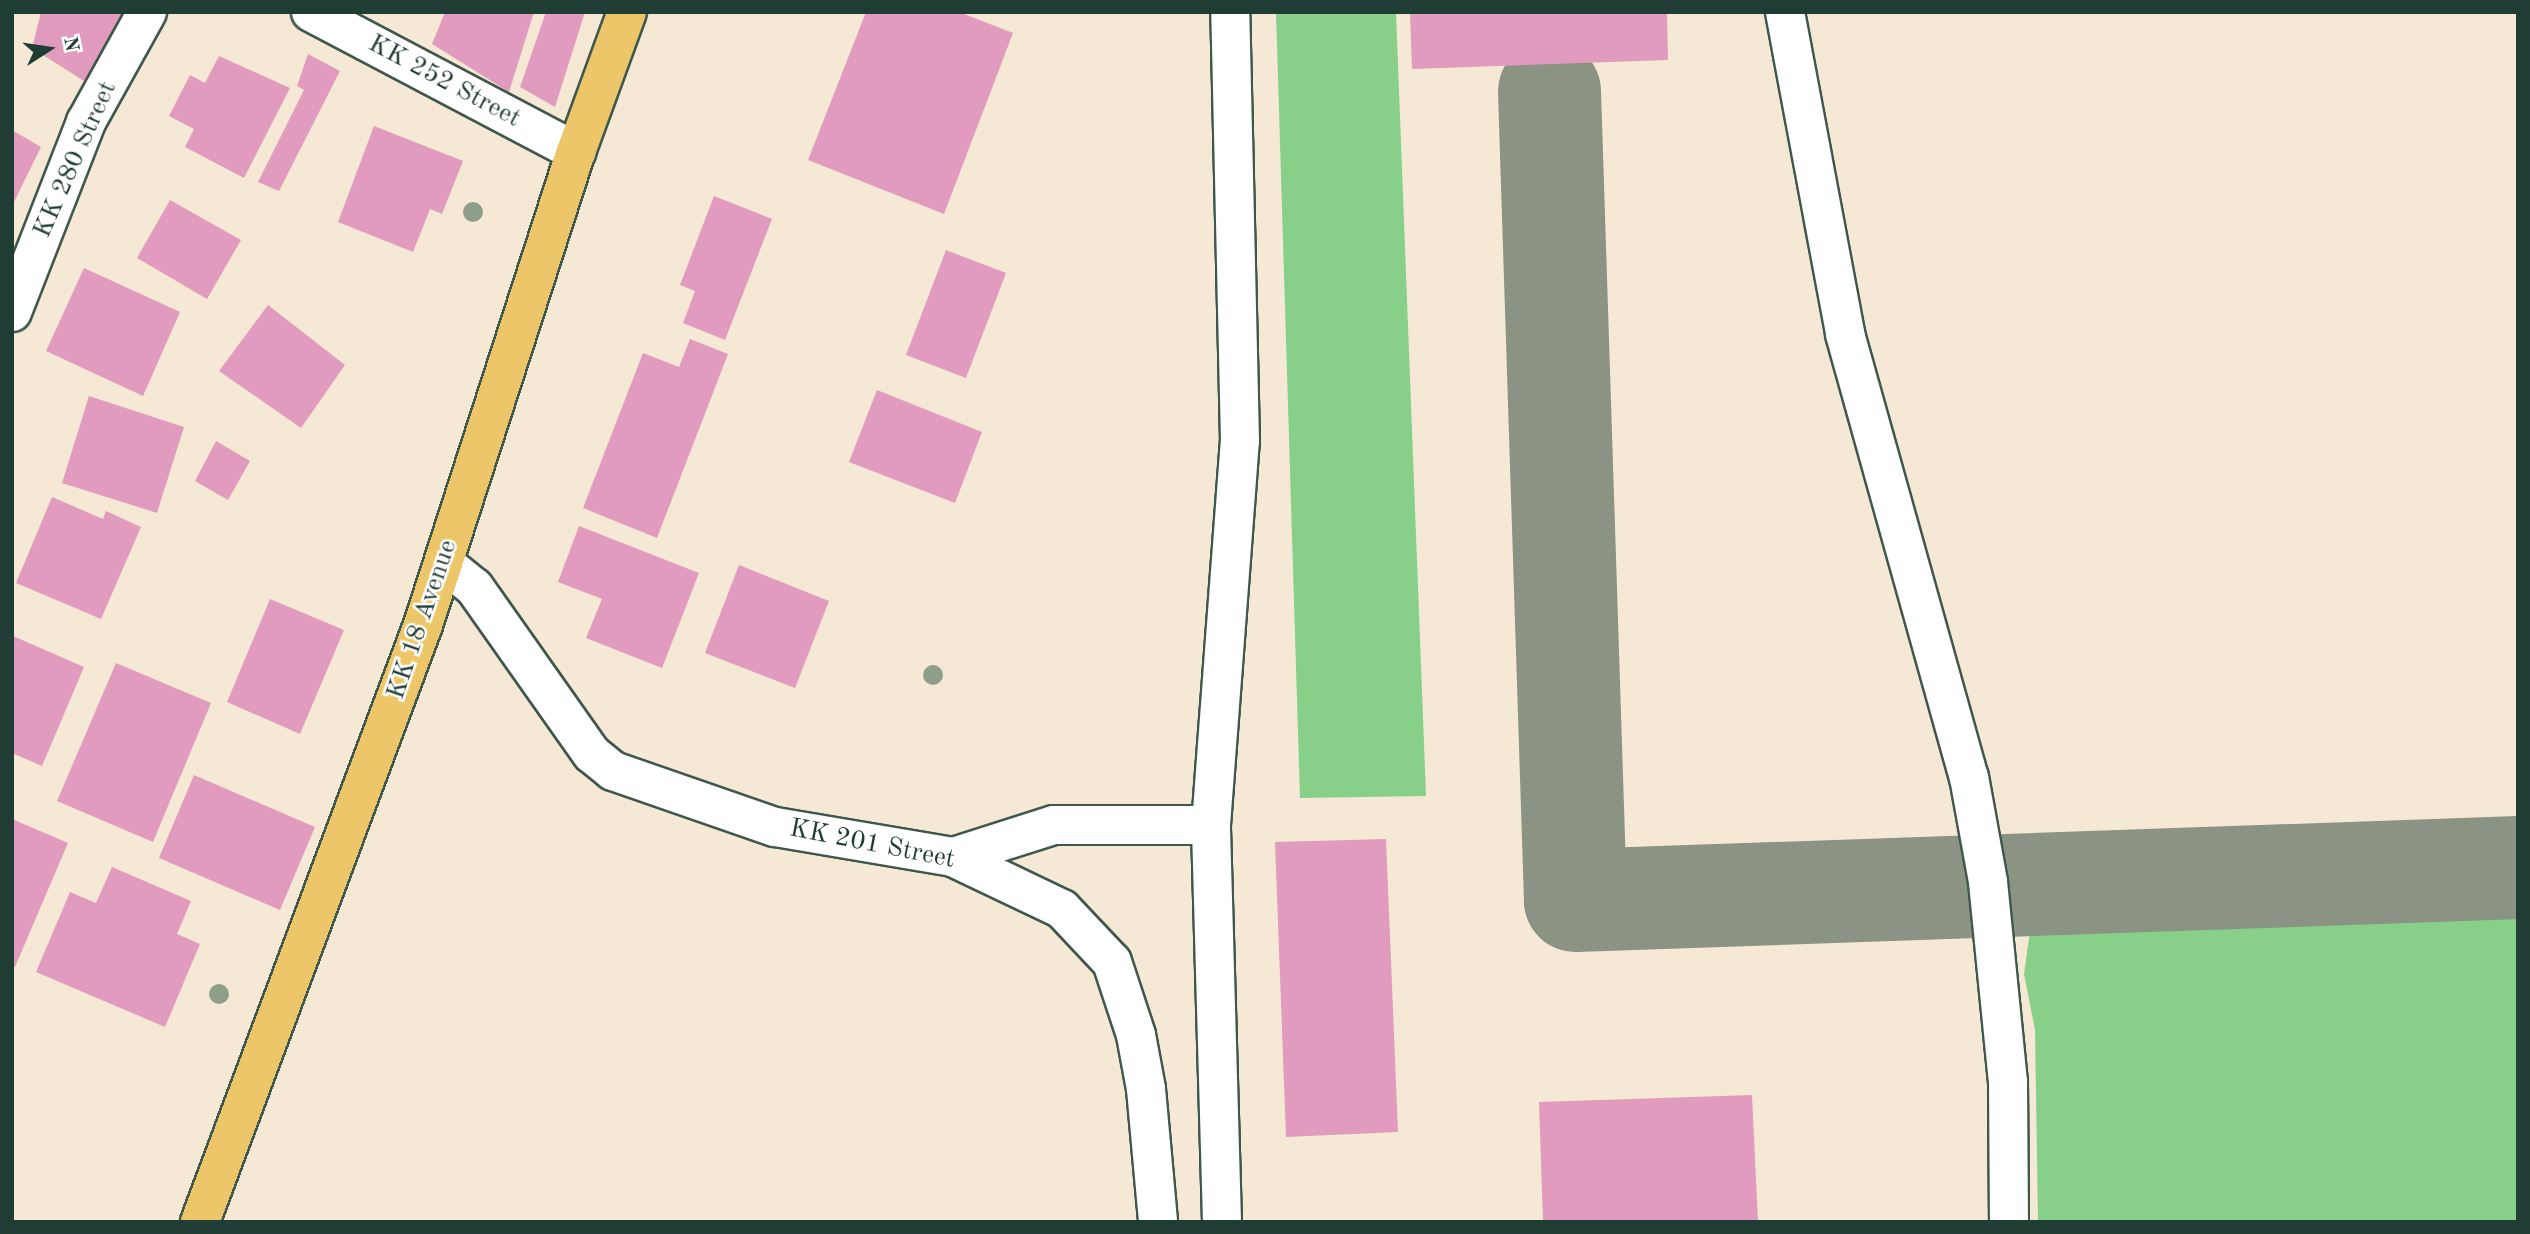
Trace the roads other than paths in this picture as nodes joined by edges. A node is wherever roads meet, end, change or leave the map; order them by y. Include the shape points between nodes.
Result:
1 (147, 12) edge
2 (311, 12) edge
3 (627, 12) edge
4 (1230, 12) edge
5 (1785, 12) edge
6 (576, 152) junction
7 (12, 312) edge
8 (444, 564) junction
9 (1211, 825) junction
10 (953, 857) junction
11 (200, 1222) edge
12 (1158, 1222) edge
13 (1222, 1222) edge
14 (2009, 1222) edge

1 - 7 street, KK 280 Street via 86,122
2 - 6 street, KK 252 Street
3 - 6 main road, KK 18 Avenue
4 - 9 street via 1240,441
5 - 14 street via 1845,334 1969,777 1989,882 2008,1082
6 - 8 main road, KK 18 Avenue
8 - 10 street, KK 201 Street via 474,587 592,754 613,771 775,827
8 - 11 main road, KK 18 Avenue
9 - 10 street via 1054,825
9 - 13 street
10 - 12 street, KK 201 Street via 1062,909 1112,962 1136,1035 1146,1089

